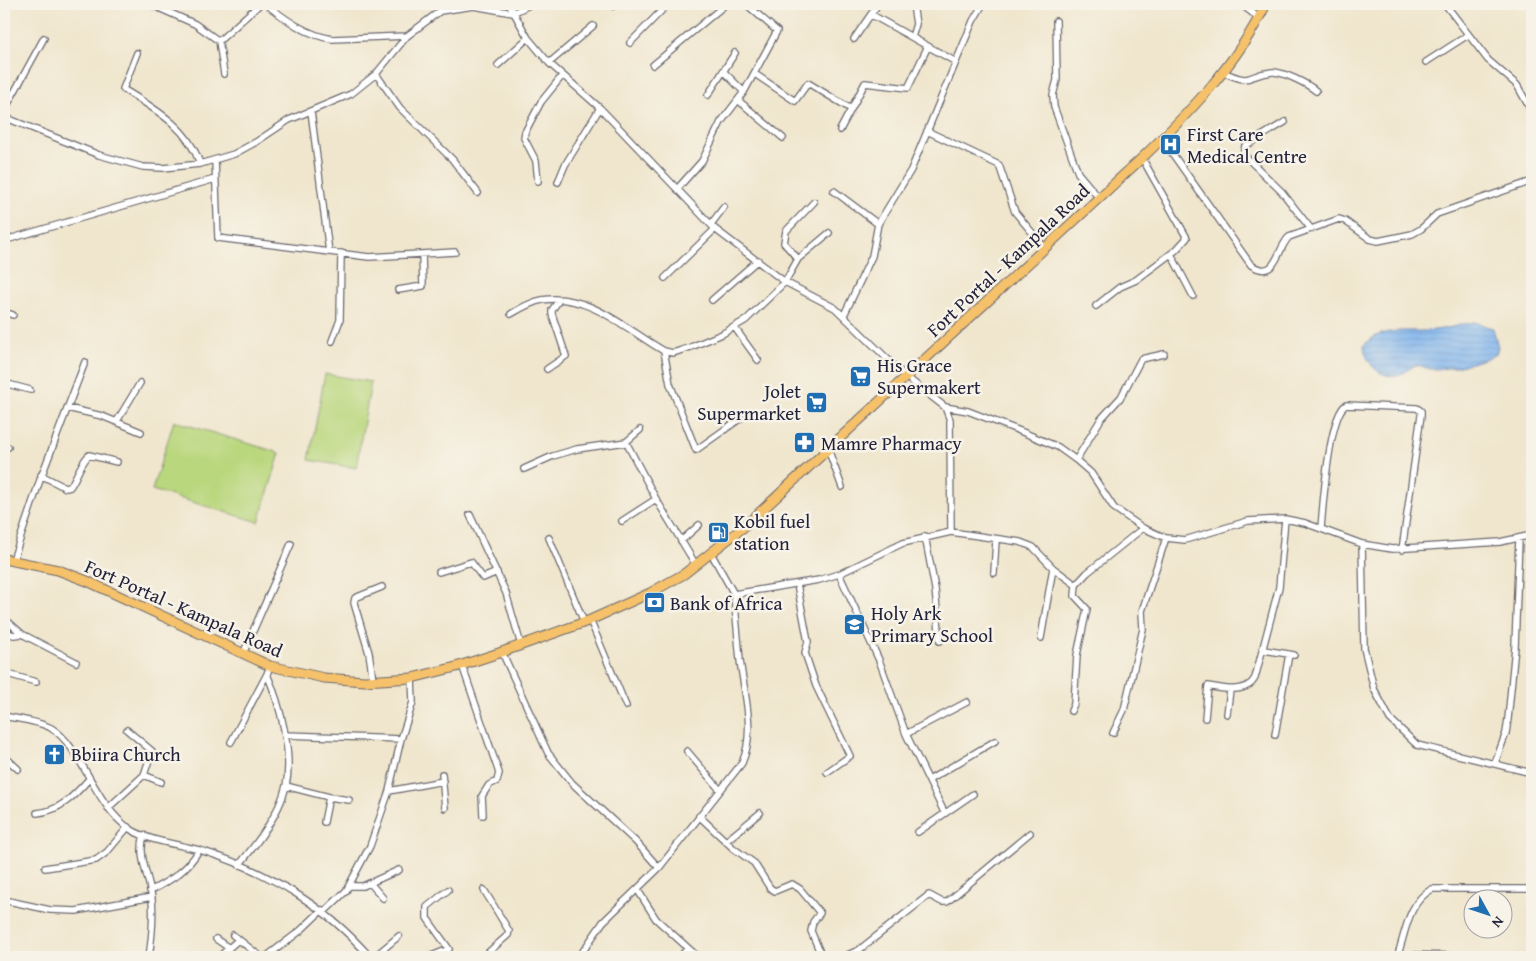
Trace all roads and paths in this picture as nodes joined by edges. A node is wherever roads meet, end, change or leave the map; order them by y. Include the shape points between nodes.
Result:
1 (150, 4) edge
2 (260, 4) edge
3 (266, 4) edge
4 (439, 4) edge
5 (509, 4) edge
6 (531, 4) edge
7 (668, 4) edge
8 (726, 4) edge
9 (746, 4) edge
10 (878, 4) edge
11 (983, 4) edge
12 (1241, 4) edge
13 (1266, 4) edge
14 (1445, 4) edge
15 (913, 5) edge
16 (440, 11) junction
17 (513, 13) junction
18 (872, 15) junction
19 (1259, 18) junction
20 (1056, 21) dead end
21 (593, 26) dead end
22 (1468, 35) junction
23 (407, 36) junction
24 (912, 37) junction
25 (44, 38) dead end
26 (528, 38) junction
27 (854, 38) dead end
28 (219, 41) junction
29 (630, 43) dead end
30 (928, 46) junction
31 (137, 53) dead end
32 (735, 53) dead end
33 (956, 62) junction
34 (1426, 62) dead end
35 (549, 64) junction
36 (498, 65) dead end
37 (653, 66) dead end
38 (723, 71) junction
39 (1223, 72) junction
40 (224, 74) dead end
41 (376, 74) junction
42 (755, 74) junction
43 (562, 76) junction
44 (1316, 90) dead end
45 (744, 92) junction
46 (708, 95) dead end
47 (738, 102) junction
48 (600, 108) junction
49 (851, 109) junction
50 (4, 111) edge
51 (311, 111) junction
52 (1532, 112) edge
53 (4, 117) edge
54 (1285, 122) dead end
55 (840, 130) dead end
56 (927, 131) junction
57 (783, 138) dead end
58 (1162, 139) junction
59 (1142, 158) junction
60 (215, 160) junction
61 (200, 164) junction
62 (215, 179) junction
63 (538, 181) dead end
64 (1532, 181) edge
65 (558, 182) dead end
66 (678, 188) junction
67 (834, 191) dead end
68 (478, 193) dead end
69 (1099, 198) junction
70 (814, 202) dead end
71 (724, 207) dead end
72 (878, 224) junction
73 (713, 227) junction
74 (1311, 228) junction
75 (829, 233) dead end
76 (4, 247) edge
77 (1045, 248) junction
78 (329, 252) junction
79 (455, 252) dead end
80 (341, 254) junction
81 (422, 254) junction
82 (1171, 254) junction
83 (798, 258) junction
84 (758, 260) junction
85 (665, 278) dead end
86 (785, 282) junction
87 (398, 290) dead end
88 (1193, 296) dead end
89 (558, 300) junction
90 (712, 300) dead end
91 (1096, 306) dead end
92 (4, 312) edge
93 (511, 314) dead end
94 (13, 315) dead end
95 (844, 315) junction
96 (735, 328) junction
97 (332, 340) dead end
98 (664, 351) junction
99 (1164, 354) dead end
100 (758, 360) dead end
101 (85, 362) dead end
102 (547, 369) dead end
103 (906, 376) junction
104 (140, 383) dead end
105 (4, 384) edge
106 (30, 390) dead end
107 (945, 407) junction
108 (67, 408) junction
109 (741, 418) dead end
110 (117, 421) junction
111 (640, 430) dead end
112 (141, 432) dead end
113 (626, 442) junction
114 (828, 449) junction
115 (1076, 460) junction
116 (116, 462) dead end
117 (524, 469) dead end
118 (41, 475) junction
119 (842, 487) dead end
120 (656, 499) junction
121 (470, 515) dead end
122 (1285, 519) junction
123 (622, 521) dead end
124 (700, 525) dead end
125 (1142, 528) junction
126 (1321, 528) junction
127 (951, 532) junction
128 (1532, 535) edge
129 (925, 536) junction
130 (549, 538) dead end
131 (1166, 538) junction
132 (1518, 538) junction
133 (996, 540) junction
134 (681, 541) junction
135 (291, 544) dead end
136 (1362, 544) junction
137 (1402, 550) junction
138 (712, 554) junction
139 (4, 560) edge
140 (14, 560) junction
141 (696, 565) junction
142 (1053, 568) junction
143 (439, 572) dead end
144 (497, 572) junction
145 (994, 573) dead end
146 (839, 574) junction
147 (798, 584) junction
148 (1076, 585) junction
149 (382, 587) dead end
150 (734, 594) junction
151 (4, 618) edge
152 (587, 621) junction
153 (4, 632) edge
154 (22, 634) junction
155 (1041, 638) dead end
156 (940, 641) dead end
157 (521, 645) junction
158 (1264, 650) junction
159 (502, 652) junction
160 (243, 654) junction
161 (76, 662) dead end
162 (462, 665) junction
163 (269, 670) junction
164 (4, 673) edge
165 (412, 678) junction
166 (373, 680) junction
167 (36, 682) dead end
168 (1230, 690) junction
169 (967, 702) dead end
170 (626, 706) dead end
171 (1070, 711) dead end
172 (1227, 714) dead end
173 (4, 716) edge
174 (1204, 718) dead end
175 (127, 730) dead end
176 (1113, 733) dead end
177 (906, 734) junction
178 (286, 735) junction
179 (1275, 735) dead end
180 (401, 739) junction
181 (995, 741) dead end
182 (231, 742) dead end
183 (687, 751) dead end
184 (4, 756) edge
185 (1495, 763) junction
186 (18, 769) dead end
187 (827, 772) dead end
188 (1532, 773) edge
189 (442, 774) dead end
190 (144, 775) junction
191 (89, 779) junction
192 (929, 780) junction
193 (443, 781) junction
194 (161, 782) dead end
195 (286, 786) junction
196 (720, 790) junction
197 (389, 791) junction
198 (973, 794) dead end
199 (329, 797) junction
200 (349, 800) dead end
201 (108, 808) junction
202 (444, 808) dead end
203 (944, 812) junction
204 (37, 813) dead end
205 (760, 813) dead end
206 (483, 815) dead end
207 (699, 816) junction
208 (324, 822) dead end
209 (128, 827) junction
210 (918, 832) dead end
211 (1030, 833) dead end
212 (144, 836) junction
213 (726, 841) junction
214 (200, 850) junction
215 (239, 865) junction
216 (45, 868) dead end
217 (659, 868) junction
218 (399, 870) dead end
219 (370, 883) junction
220 (350, 886) junction
221 (637, 889) junction
222 (1532, 889) edge
223 (448, 890) dead end
224 (484, 890) dead end
225 (151, 894) junction
226 (383, 898) dead end
227 (4, 900) edge
228 (323, 911) junction
229 (399, 936) dead end
230 (216, 938) dead end
231 (229, 948) junction
232 (688, 948) junction
233 (365, 951) junction
234 (485, 955) edge
235 (581, 955) edge
236 (1398, 956) edge
237 (148, 957) edge
238 (219, 957) edge
239 (261, 957) edge
240 (266, 957) edge
241 (360, 957) edge
242 (370, 957) edge
243 (374, 957) edge
244 (429, 957) edge
245 (493, 957) edge
246 (589, 957) edge
247 (680, 957) edge
248 (698, 957) edge
249 (827, 957) edge
250 (843, 957) edge
251 (1525, 957) edge

1 - 28 street via 194,24
2 - 28 street
3 - 23 street via 320,37
4 - 16 street
5 - 17 street
6 - 17 street
7 - 29 street
8 - 37 street
9 - 42 street via 777,32
10 - 18 street
11 - 33 street
12 - 19 street
13 - 19 main road, Fort Portal - Kampala Road
14 - 22 street
15 - 24 street via 916,24
16 - 17 street via 474,6
16 - 23 street
17 - 26 street
18 - 24 street
18 - 27 street
19 - 39 main road, Fort Portal - Kampala Road
20 - 69 street via 1054,107 1078,173
21 - 35 street
22 - 34 street
22 - 52 street via 1488,60 1517,86
23 - 41 street
24 - 30 street
25 - 50 street
26 - 35 street
26 - 36 street
28 - 40 street
30 - 33 street
30 - 49 street via 908,88 865,83
31 - 61 street via 123,89 176,125
32 - 38 street
33 - 56 street
35 - 43 street
38 - 45 street
38 - 46 street
39 - 44 street via 1242,81 1276,72
39 - 58 main road, Fort Portal - Kampala Road
41 - 51 street via 351,94
41 - 68 street via 400,108 452,159
42 - 45 street
42 - 49 street via 795,101 808,84
43 - 48 street
43 - 63 street via 541,102 525,132 524,138 536,161
45 - 47 street
47 - 57 street
47 - 66 street via 721,122 702,161
48 - 65 street
48 - 66 street
49 - 55 street
51 - 60 street via 289,120 241,151
51 - 78 street
53 - 61 street via 99,155 143,167
54 - 74 street via 1245,146 1243,154 1282,192
56 - 72 street via 911,170
56 - 77 street via 1000,165 1015,212
58 - 59 main road, Fort Portal - Kampala Road
58 - 74 street via 1256,268 1270,268 1289,237
59 - 69 main road, Fort Portal - Kampala Road
59 - 82 street via 1187,238
60 - 61 street
60 - 62 street
62 - 76 street via 6,240
62 - 78 street via 218,238
64 - 74 street via 1438,214 1412,234 1370,239 1339,219
66 - 73 street
67 - 72 street
69 - 77 main road, Fort Portal - Kampala Road
70 - 83 street via 786,231 784,243
71 - 73 street
72 - 95 street via 872,256
73 - 84 street
73 - 85 street
75 - 83 street
77 - 103 main road, Fort Portal - Kampala Road
78 - 80 street
79 - 81 street
80 - 81 street via 369,257
80 - 97 street via 340,320
81 - 87 street via 423,286
82 - 88 street
82 - 91 street
83 - 86 street
84 - 86 street
84 - 90 street
86 - 95 street
86 - 96 street
89 - 93 street via 543,299
89 - 98 street via 598,310
89 - 102 street via 552,314 566,356
92 - 94 street
95 - 103 street
96 - 98 street via 691,348 673,353
96 - 100 street
98 - 109 street via 670,384 696,450
99 - 115 street via 1141,359 1122,397 1101,419
101 - 108 street
103 - 107 street
103 - 114 main road, Fort Portal - Kampala Road
104 - 110 street
105 - 106 street
107 - 115 street via 968,411 1020,431 1058,447
107 - 127 street via 950,420
108 - 110 street
108 - 118 street
110 - 112 street
111 - 113 street
113 - 117 street via 577,449
113 - 120 street
114 - 119 street
114 - 138 main road, Fort Portal - Kampala Road
115 - 125 street via 1091,473 1114,508
116 - 118 street via 89,455 70,487 66,488
118 - 140 street
120 - 123 street
120 - 134 street
121 - 144 street
122 - 126 street
122 - 131 street via 1248,521 1185,540
122 - 158 street via 1279,587
124 - 134 street
125 - 131 street
125 - 148 street
126 - 136 street
126 - 137 street via 1333,431 1339,411 1346,405 1417,408 1421,415
127 - 129 street
127 - 133 street
128 - 132 street
129 - 146 street via 880,553
129 - 156 street
130 - 152 street
131 - 176 street via 1142,612 1143,629 1124,710
132 - 137 street
132 - 185 street via 1515,647 1508,719
133 - 142 street via 1033,547
133 - 145 street
134 - 141 street
135 - 160 street
136 - 137 street
136 - 185 street via 1364,648 1374,689 1390,719 1417,745
138 - 141 main road, Fort Portal - Kampala Road
138 - 150 street
139 - 140 main road, Fort Portal - Kampala Road
140 - 160 main road, Fort Portal - Kampala Road via 58,570 87,581
141 - 152 main road, Fort Portal - Kampala Road via 650,593
142 - 148 street
142 - 155 street
143 - 144 street via 471,562 484,578
144 - 157 street
146 - 147 street
146 - 177 street via 879,660
147 - 150 street
147 - 187 street via 808,642 805,653 816,686 850,756
148 - 171 street via 1075,596 1087,609 1077,655 1074,704
149 - 166 street via 355,598 354,603 369,653
150 - 196 street via 748,708 748,747 739,768
151 - 154 street
152 - 157 main road, Fort Portal - Kampala Road
152 - 170 street
153 - 154 street
154 - 161 street
157 - 159 main road, Fort Portal - Kampala Road
158 - 168 street via 1252,684
158 - 179 street via 1291,654
159 - 162 main road, Fort Portal - Kampala Road
159 - 217 street via 548,753 572,782
160 - 163 main road, Fort Portal - Kampala Road
162 - 165 main road, Fort Portal - Kampala Road
162 - 206 street via 499,773 497,780 482,796
163 - 166 main road, Fort Portal - Kampala Road via 324,678
163 - 178 street
163 - 182 street
164 - 167 street
165 - 166 main road, Fort Portal - Kampala Road
165 - 180 street via 413,702
168 - 172 street
168 - 174 street via 1208,686
169 - 177 street
173 - 191 street via 51,728 66,740
175 - 190 street via 152,750
177 - 192 street
178 - 180 street
178 - 195 street
180 - 197 street
181 - 192 street
183 - 196 street
184 - 186 street
185 - 188 street
189 - 193 street
190 - 194 street
190 - 201 street
191 - 201 street
191 - 204 street via 72,798 57,808
192 - 203 street
193 - 197 street
193 - 202 street
195 - 199 street
195 - 215 street via 262,836
196 - 207 street
197 - 220 street via 370,846
198 - 203 street
199 - 200 street
199 - 208 street
201 - 209 street
203 - 210 street
205 - 213 street
207 - 213 street
207 - 217 street
209 - 212 street
209 - 216 street via 96,860
211 - 250 street via 947,902 929,895 859,950
212 - 214 street
212 - 225 street via 141,846
213 - 249 street via 754,863 770,888 779,891 792,884 800,889 820,913 811,931 821,955
214 - 215 street
214 - 225 street via 191,864
215 - 228 street via 295,892
217 - 221 street
218 - 219 street
219 - 220 street
219 - 226 street
220 - 228 street
221 - 232 street via 656,919
221 - 235 street via 603,922
222 - 236 street via 1432,889 1415,904
223 - 244 street via 427,907 427,918 449,949
224 - 234 street via 509,931
225 - 227 street via 76,911 50,910
225 - 237 street via 154,928
228 - 233 street
228 - 240 street
229 - 243 street
230 - 231 street
231 - 238 street
231 - 239 street via 236,937
232 - 247 street
232 - 248 street
233 - 241 street
233 - 242 street
234 - 245 street
235 - 246 street
236 - 251 street

